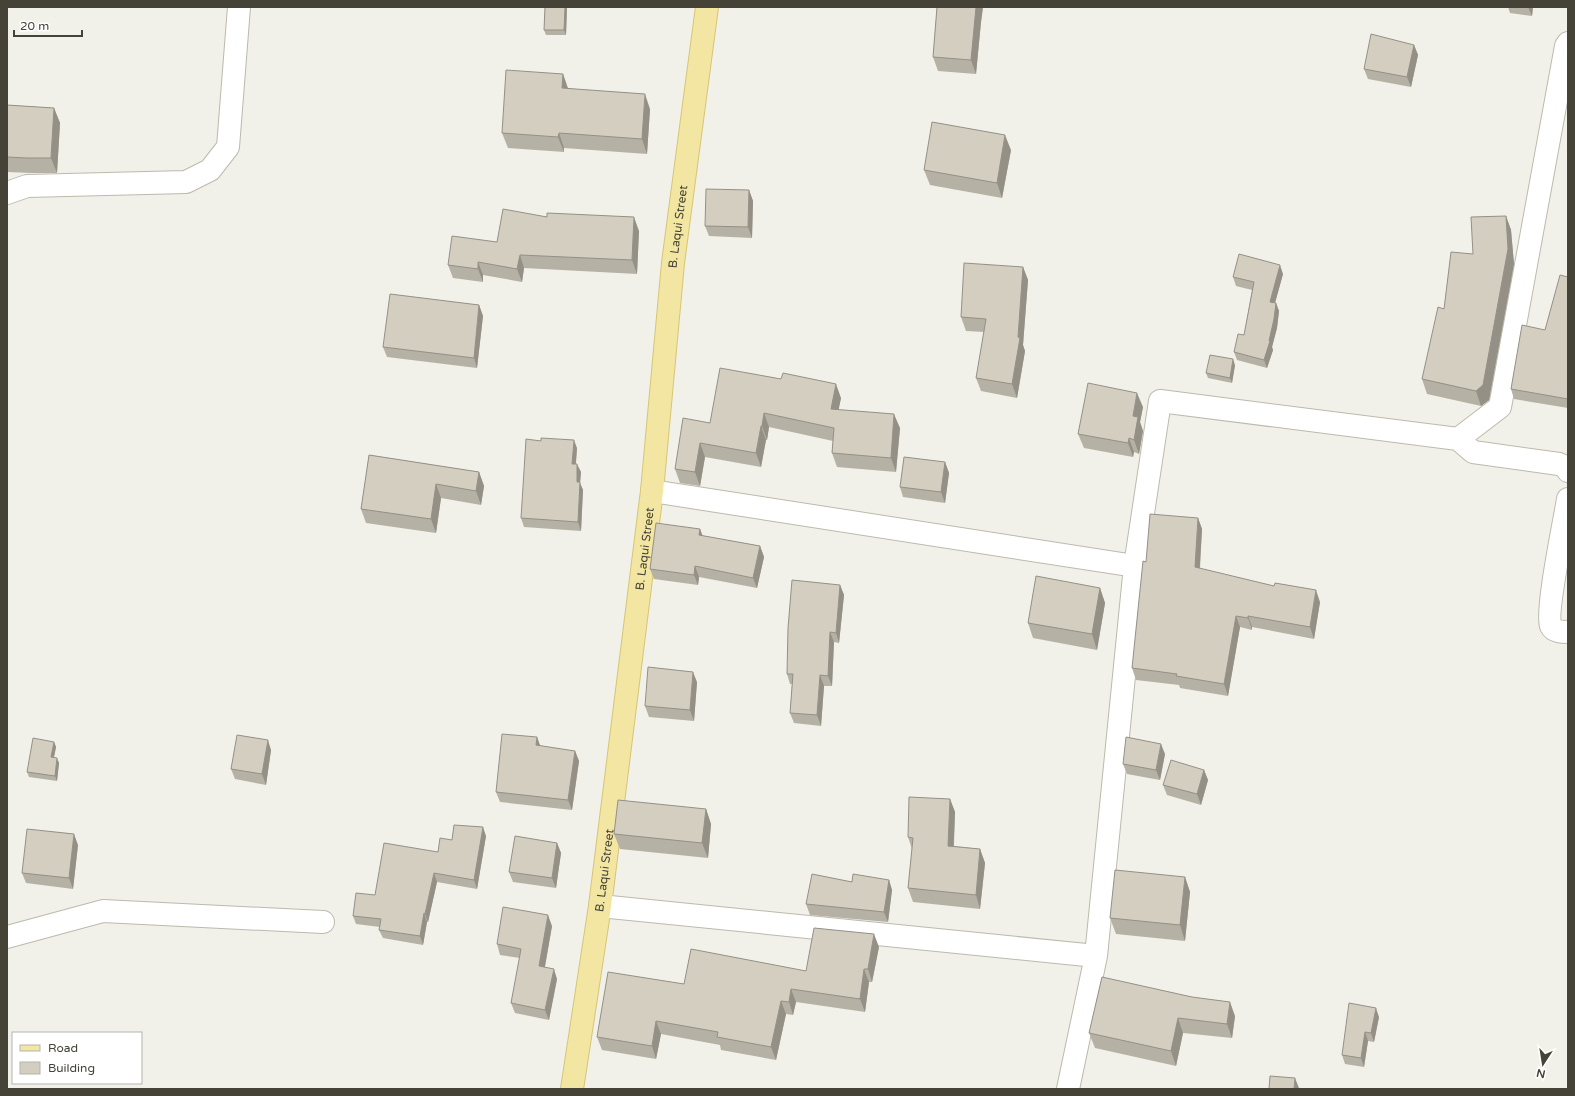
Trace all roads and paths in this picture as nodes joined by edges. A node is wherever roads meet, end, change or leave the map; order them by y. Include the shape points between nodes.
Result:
1 (239, 7) edge
2 (707, 7) edge
3 (1568, 43) edge
4 (7, 193) edge
5 (1458, 439) junction
6 (1568, 471) edge
7 (652, 491) junction
8 (1568, 499) edge
9 (1135, 566) junction
10 (1568, 632) edge
11 (600, 906) junction
12 (323, 922) dead end
13 (7, 937) edge
14 (1096, 956) junction
15 (572, 1089) edge
16 (1068, 1089) edge

1 - 4 street via 228,147 210,170 186,182 27,186
2 - 7 main road, B. Laqui Street via 673,263
3 - 5 street via 1500,407
5 - 6 street via 1473,452 1559,464
5 - 9 street via 1160,401
7 - 9 street
7 - 11 main road, B. Laqui Street
8 - 10 street via 1550,619 1554,629
9 - 14 street
11 - 14 street
11 - 15 main road, B. Laqui Street
12 - 13 street via 103,911
14 - 16 street

